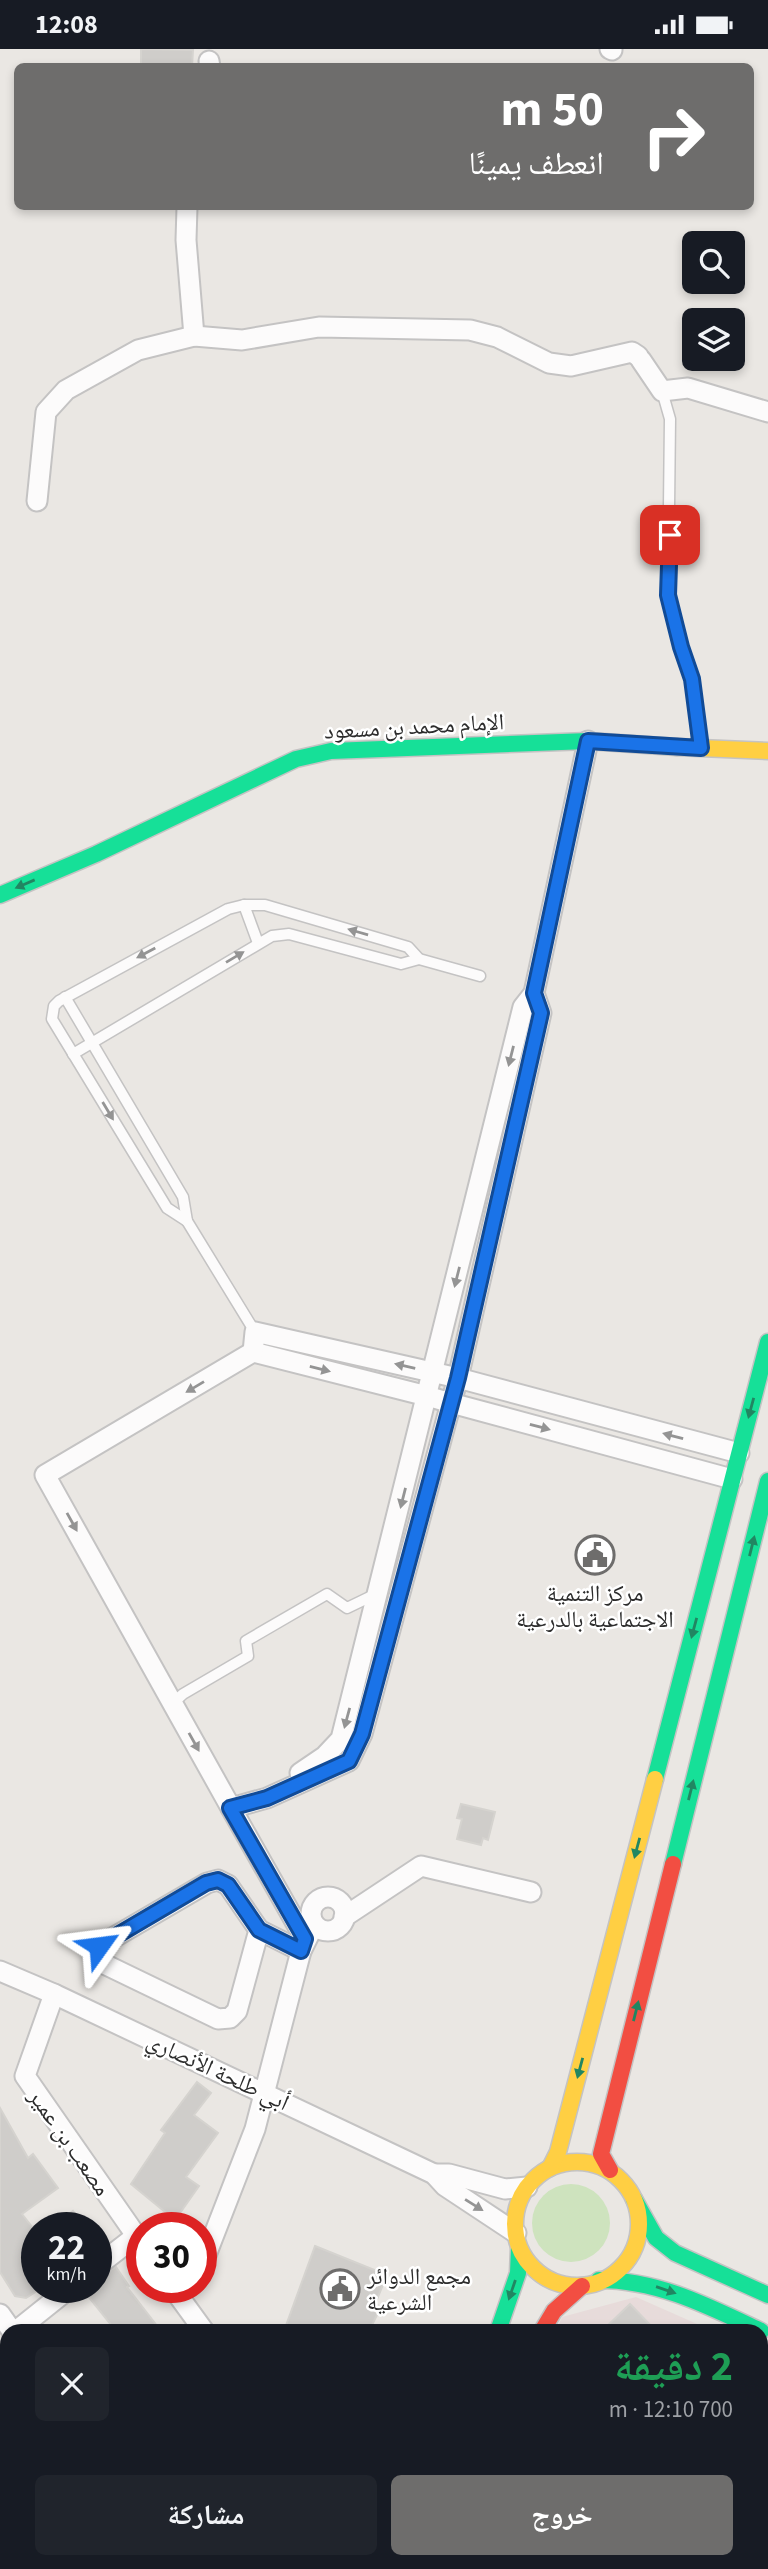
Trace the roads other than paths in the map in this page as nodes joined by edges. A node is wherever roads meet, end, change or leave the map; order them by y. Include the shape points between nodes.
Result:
1 (187, 210) edge
2 (194, 336) junction
3 (662, 391) junction
4 (768, 412) edge
5 (37, 501) dead end
6 (588, 741) junction
7 (701, 748) junction
8 (764, 753) edge
9 (5, 902) edge
10 (244, 905) junction
11 (258, 943) junction
12 (419, 958) junction
13 (480, 976) dead end
14 (534, 993) junction
15 (65, 997) junction
16 (92, 1042) junction
17 (73, 1054) junction
18 (187, 1221) junction
19 (255, 1332) junction
20 (768, 1342) edge
21 (253, 1352) junction
22 (434, 1373) junction
23 (458, 1378) junction
24 (427, 1396) junction
25 (451, 1403) junction
26 (739, 1453) junction
27 (732, 1479) junction
28 (768, 1481) edge
29 (380, 1592) junction
30 (173, 1703) junction
31 (267, 1798) junction
32 (230, 1808) junction
33 (531, 1892) dead end
34 (344, 1917) junction
35 (259, 1930) junction
36 (307, 1938) junction
37 (0, 1971) edge
38 (54, 1994) junction
39 (263, 2092) junction
40 (550, 2168) junction
41 (610, 2171) junction
42 (434, 2174) junction
43 (527, 2187) junction
44 (634, 2199) junction
45 (126, 2221) edge
46 (217, 2227) edge
47 (518, 2241) junction
48 (599, 2280) junction
49 (582, 2286) junction
50 (768, 2295) edge
51 (50, 2303) edge
52 (183, 2303) edge
53 (188, 2303) edge
54 (186, 2307) junction
55 (23, 2324) edge
56 (199, 2324) edge
57 (500, 2324) edge
58 (545, 2324) edge
59 (745, 2324) edge

1 - 2 street
2 - 3 street via 242,340 319,327 470,330 497,337 549,363 571,366 632,352
2 - 5 street via 138,349 66,390 46,412
3 - 4 street via 688,388
3 - 7 lane via 670,419 668,595 692,679
6 - 7 main road, الإمام محمد بن مسعود
6 - 9 main road, الإمام محمد بن مسعود via 331,751 296,759
6 - 14 street
7 - 8 main road, الإمام محمد بن مسعود
10 - 11 lane
12 -> 10 lane via 408,947 265,905
10 -> 15 lane via 228,909
11 - 12 lane via 289,934 401,964
16 -> 11 lane
12 - 13 lane
14 -> 22 street via 523,1007
14 - 23 street via 541,1013
15 - 16 lane
15 - 17 lane via 54,1006 52,1019
16 - 17 lane
16 - 18 lane via 183,1197
17 -> 18 lane via 167,1207
18 - 19 lane
19 - 21 street
22 -> 19 street
20 -> 26 main road
21 -> 24 street
21 -> 30 street via 46,1475
22 - 23 street
22 - 24 street
23 - 25 street
26 -> 23 street
24 - 25 street
24 -> 29 street
25 -> 27 street
25 - 31 street via 362,1734 349,1761
26 - 27 main road
27 -> 40 main road via 558,2152
41 -> 28 main road via 601,2154
29 - 30 lane via 347,1608 327,1594 246,1641 248,1656
29 -> 31 street via 341,1739
30 -> 32 street
31 - 32 street
32 - 36 street
33 - 34 street via 421,1866
34 - 36 street via 334,1930
34 - 36 street via 339,1902 323,1898 312,1909
35 - 35 street via 228,1885 218,1880 99,1946 97,1955 100,1962 218,2019 230,2018 237,2011
35 - 36 street
36 - 39 street
37 - 38 street, أبي طلحة الأنصاري
38 - 39 street, أبي طلحة الأنصاري
38 - 45 street, مصعب بن عمير via 25,2076
39 - 42 street, أبي طلحة الأنصاري
39 - 46 street via 255,2129
40 - 41 main road via 574,2161
40 - 43 main road
41 - 44 main road
42 - 43 street, أبي طلحة الأنصاري via 505,2189
42 -> 47 street, أبي طلحة الأنصاري
43 - 47 main road via 517,2206
44 - 48 main road via 638,2238 617,2271
44 - 50 main road via 656,2238 675,2253
47 - 49 main road via 530,2264 545,2277
47 -> 57 main road via 518,2273
48 - 49 main road
48 -> 59 main road via 623,2279 664,2289
49 - 58 main road
51 - 55 street
52 - 54 street
53 - 54 street
54 - 56 street

